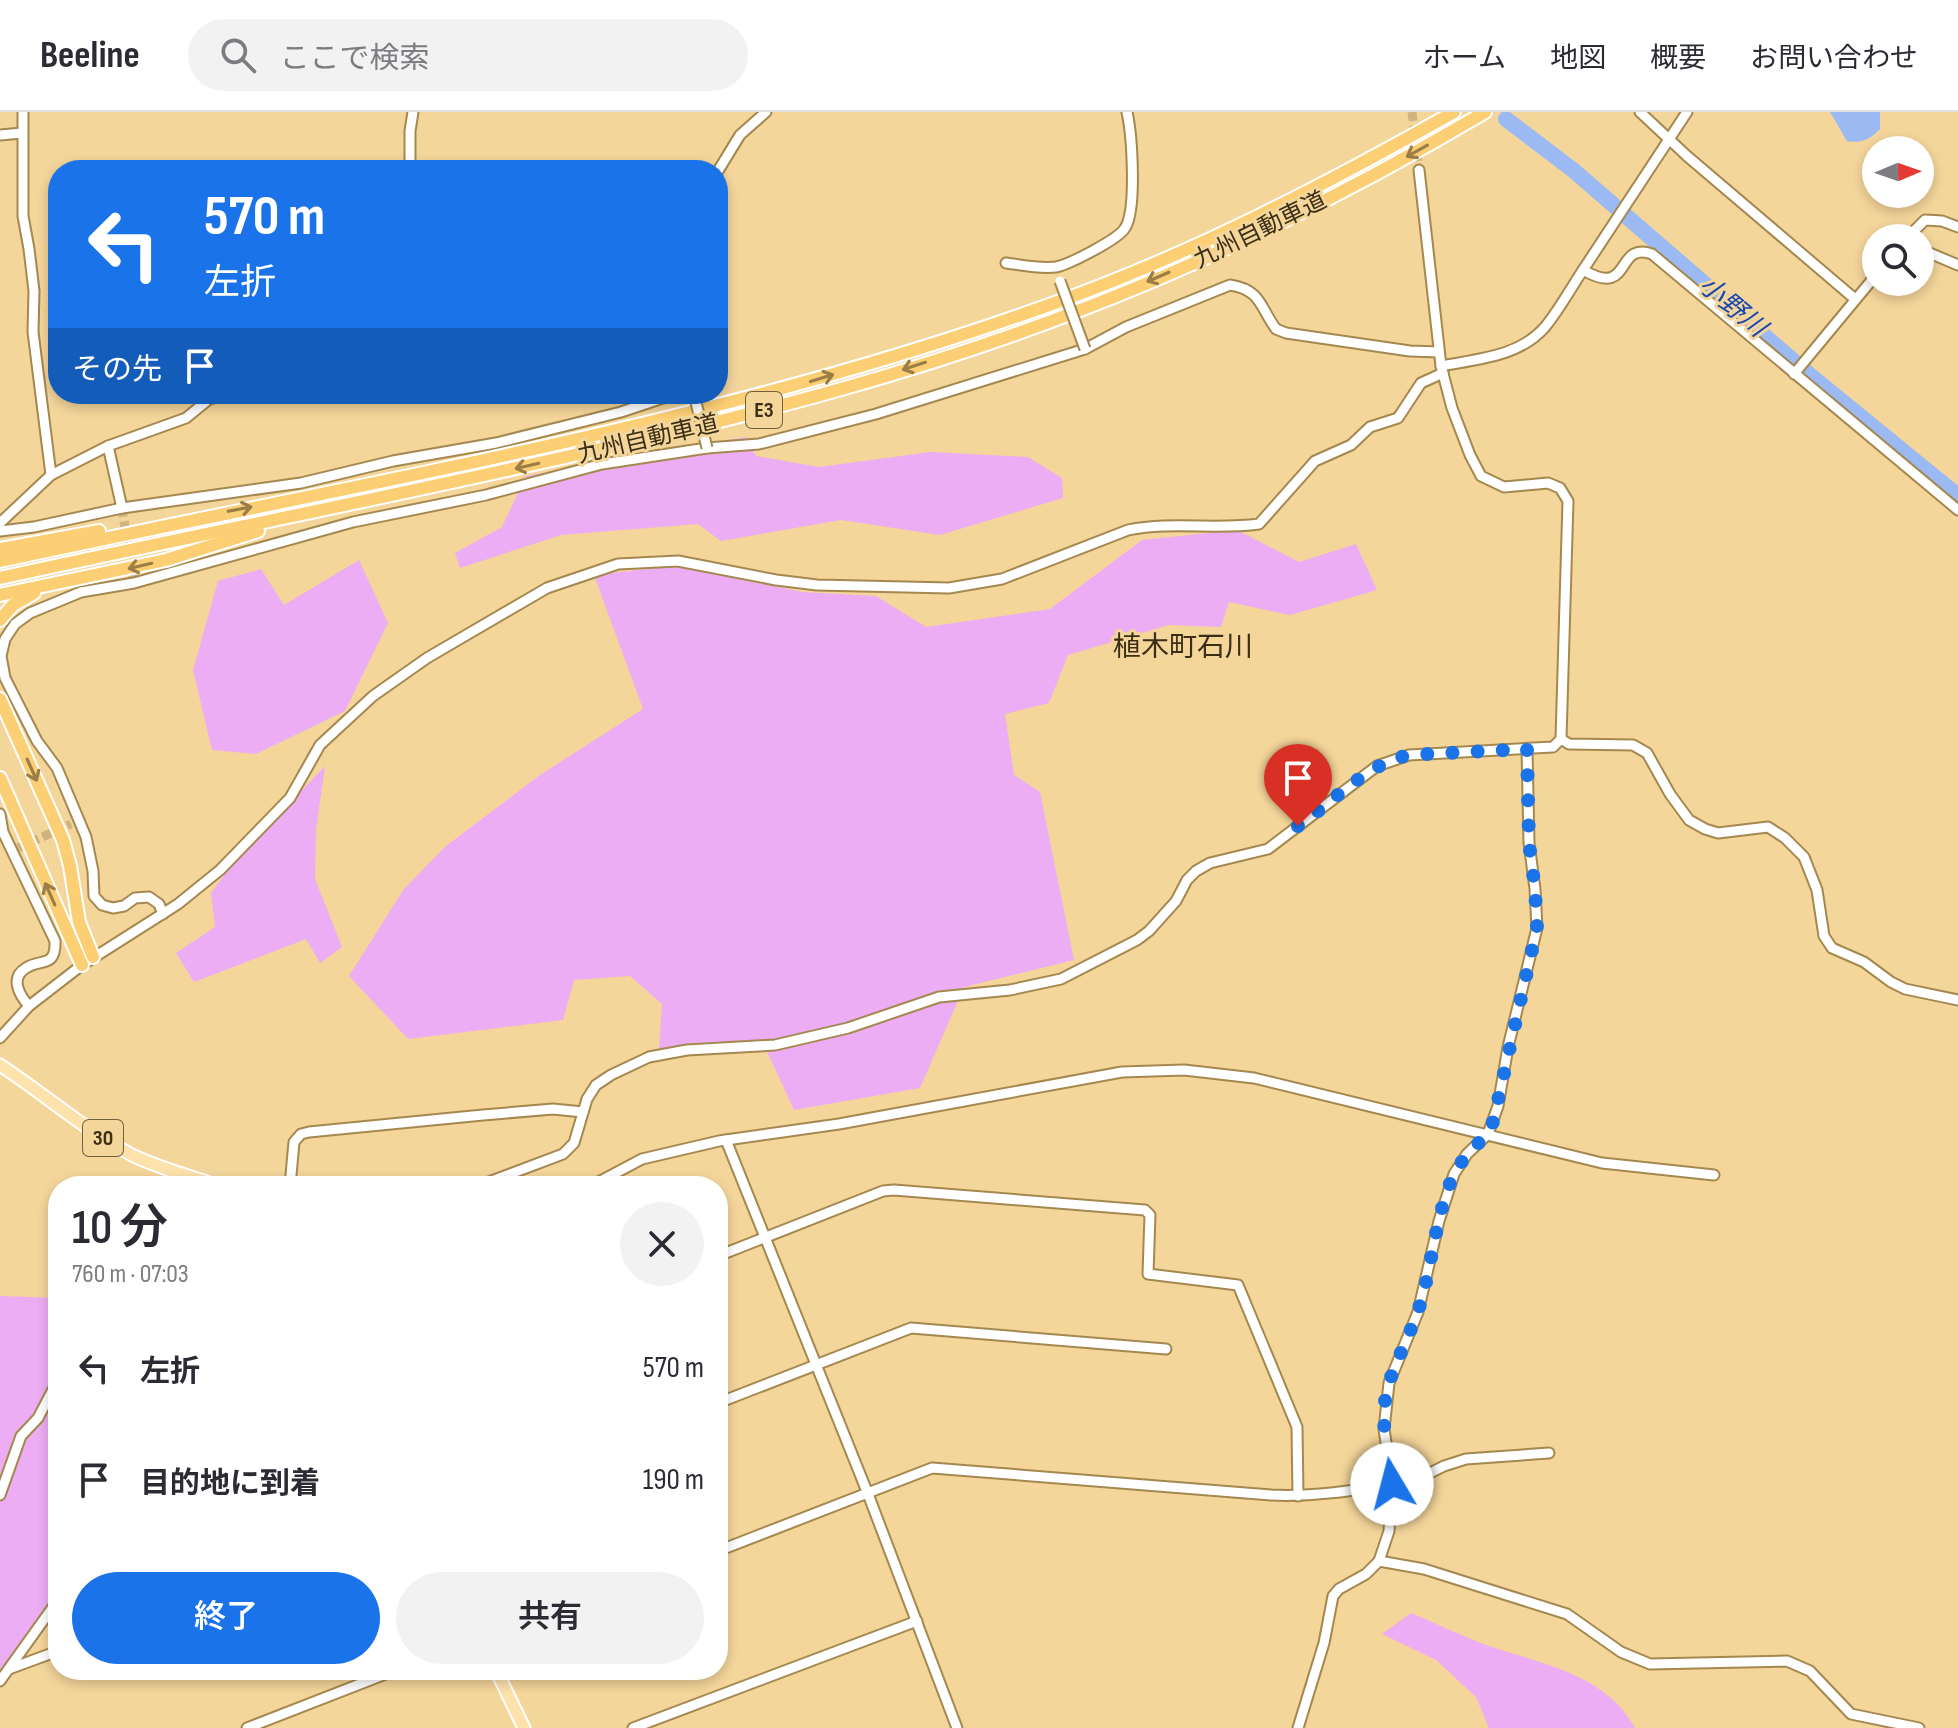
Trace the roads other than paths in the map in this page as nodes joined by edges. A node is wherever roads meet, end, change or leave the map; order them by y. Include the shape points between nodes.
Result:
1 (23, 112) edge
2 (413, 112) edge
3 (766, 112) edge
4 (1127, 112) edge
5 (1454, 112) edge
6 (1485, 112) edge
7 (1640, 112) edge
8 (1687, 112) edge
9 (22, 133) junction
10 (0, 135) edge
11 (1668, 138) junction
12 (410, 160) edge
13 (725, 160) edge
14 (1419, 170) tunnel mouth
15 (1921, 224) edge
16 (1958, 227) edge
17 (1934, 255) edge
18 (1006, 263) dead end
19 (1958, 265) edge
20 (1057, 267) junction
21 (1583, 270) junction
22 (1862, 291) edge
23 (1855, 299) junction
24 (1085, 349) junction
25 (1439, 352) junction
26 (1442, 369) junction
27 (1795, 372) junction
28 (728, 403) edge
29 (203, 404) edge
30 (641, 404) edge
31 (696, 404) edge
32 (725, 404) edge
33 (108, 446) junction
34 (707, 448) junction
35 (51, 475) junction
36 (122, 508) junction
37 (1958, 510) edge
38 (322, 511) junction
39 (215, 514) junction
40 (0, 523) edge
41 (0, 531) edge
42 (0, 549) edge
43 (0, 561) edge
44 (0, 578) edge
45 (87, 578) junction
46 (0, 595) edge
47 (0, 620) edge
48 (0, 699) edge
49 (1561, 739) junction
50 (1527, 749) junction
51 (0, 778) edge
52 (0, 814) edge
53 (163, 914) junction
54 (88, 961) junction
55 (1958, 1000) edge
56 (29, 1006) junction
57 (0, 1038) edge
58 (0, 1065) edge
59 (583, 1112) junction
60 (1488, 1134) junction
61 (726, 1140) junction
62 (1714, 1175) dead end
63 (191, 1176) edge
64 (290, 1176) edge
65 (505, 1176) edge
66 (610, 1176) edge
67 (764, 1237) junction
68 (728, 1252) edge
69 (1166, 1349) dead end
70 (815, 1366) junction
71 (48, 1399) edge
72 (728, 1399) edge
73 (1549, 1453) dead end
74 (1392, 1488) junction
75 (868, 1494) junction
76 (0, 1495) edge
77 (1298, 1496) junction
78 (728, 1547) edge
79 (1379, 1561) junction
80 (48, 1614) edge
81 (917, 1621) junction
82 (48, 1655) edge
83 (9, 1669) junction
84 (370, 1680) edge
85 (500, 1680) edge
86 (0, 1681) edge
87 (247, 1728) edge
88 (524, 1728) edge
89 (633, 1728) edge
90 (957, 1728) edge
91 (1298, 1728) edge
92 (1919, 1728) edge

1 - 9 street
2 - 12 street
3 - 13 street via 740,135
4 - 20 street via 1132,139 1127,227
28 -> 5 highway, 九州自動車道 / E3 via 913,351 1159,261 1327,182
6 -> 38 highway, 九州自動車道 / E3 via 1377,174 1202,258 1013,334 735,418
7 - 11 street
8 - 11 street
9 - 10 street
9 - 35 street via 23,216
11 - 21 street
11 - 23 street
14 - 25 street
15 - 16 street via 1942,221
17 - 19 street
18 - 20 street
20 - 24 street, bridge
21 - 26 street via 1544,328 1524,345
21 - 27 street via 1608,279 1637,253 1652,254
22 - 23 street
23 - 27 street
24 - 25 street via 1230,285 1259,299 1276,329 1286,333
24 - 34 street via 803,433 759,444
25 - 26 street
26 - 49 street via 1481,476 1504,487 1548,483 1566,496
26 - 53 street via 1421,383 1398,418 1370,427 1351,445 1315,461 1259,524 1128,530 1002,579 949,588 817,585 678,561 618,564 547,588 373,696 320,745 290,798 262,828 220,870
27 - 37 street
29 - 33 street via 186,418
30 - 36 street via 524,436 301,483
31 - 34 street, bridge
39 -> 32 highway, 九州自動車道 / E3
33 - 35 street
33 - 36 street
34 - 53 street via 602,464 353,522 134,583 81,592 15,624 1,656 5,678 57,768 75,822 86,837 94,896 107,907 119,908 149,897
35 - 40 street
36 - 41 street
38 - 44 highway, 九州自動車道 / E3
38 -> 45 highway via 166,560
39 - 42 highway
39 - 43 highway, 九州自動車道 / E3
45 - 46 highway
45 - 47 highway via 25,597
48 -> 54 highway via 63,840
49 - 50 street via 1553,747
49 - 55 street via 1569,744 1633,745 1647,753 1689,820 1705,829 1718,833 1768,827 1785,838 1804,857 1817,890 1824,936 1832,948 1905,989
50 - 59 street via 1409,755 1377,766 1268,849 1196,871 1149,931 1061,979 939,997 848,1028 775,1045 668,1052 596,1085
50 - 60 street via 1537,928
54 -> 51 highway
52 - 56 street via 3,832 55,941 48,962 27,967 19,976 18,989
53 - 54 street
54 - 56 street
56 - 57 street
58 - 63 main road, 30 via 97,1135 135,1156
59 - 64 street via 553,1109 301,1134 292,1146
59 - 65 street via 574,1143 563,1154
60 - 61 street via 1254,1078 1184,1070 1122,1072
60 - 62 street via 1602,1163
60 - 74 street via 1454,1174 1418,1312 1389,1383 1384,1429
61 - 66 street via 642,1159
61 - 67 street
67 - 68 street
67 - 70 street
67 - 77 street via 894,1190 1145,1210 1150,1215 1148,1274 1238,1285 1297,1427
69 - 70 street via 911,1328
70 - 72 street
70 - 75 street
71 - 76 street via 21,1436
73 - 74 street via 1466,1459
74 - 77 street
74 - 79 street via 1389,1531
75 - 77 street via 932,1468
75 - 78 street
75 - 81 street
79 - 91 street via 1333,1596
79 - 92 street via 1424,1569 1567,1614 1621,1652 1650,1664 1787,1661 1810,1671 1851,1714
80 - 83 street
81 - 89 street
81 - 90 street
82 - 83 street
83 - 86 street
84 - 87 street
85 - 88 main road

